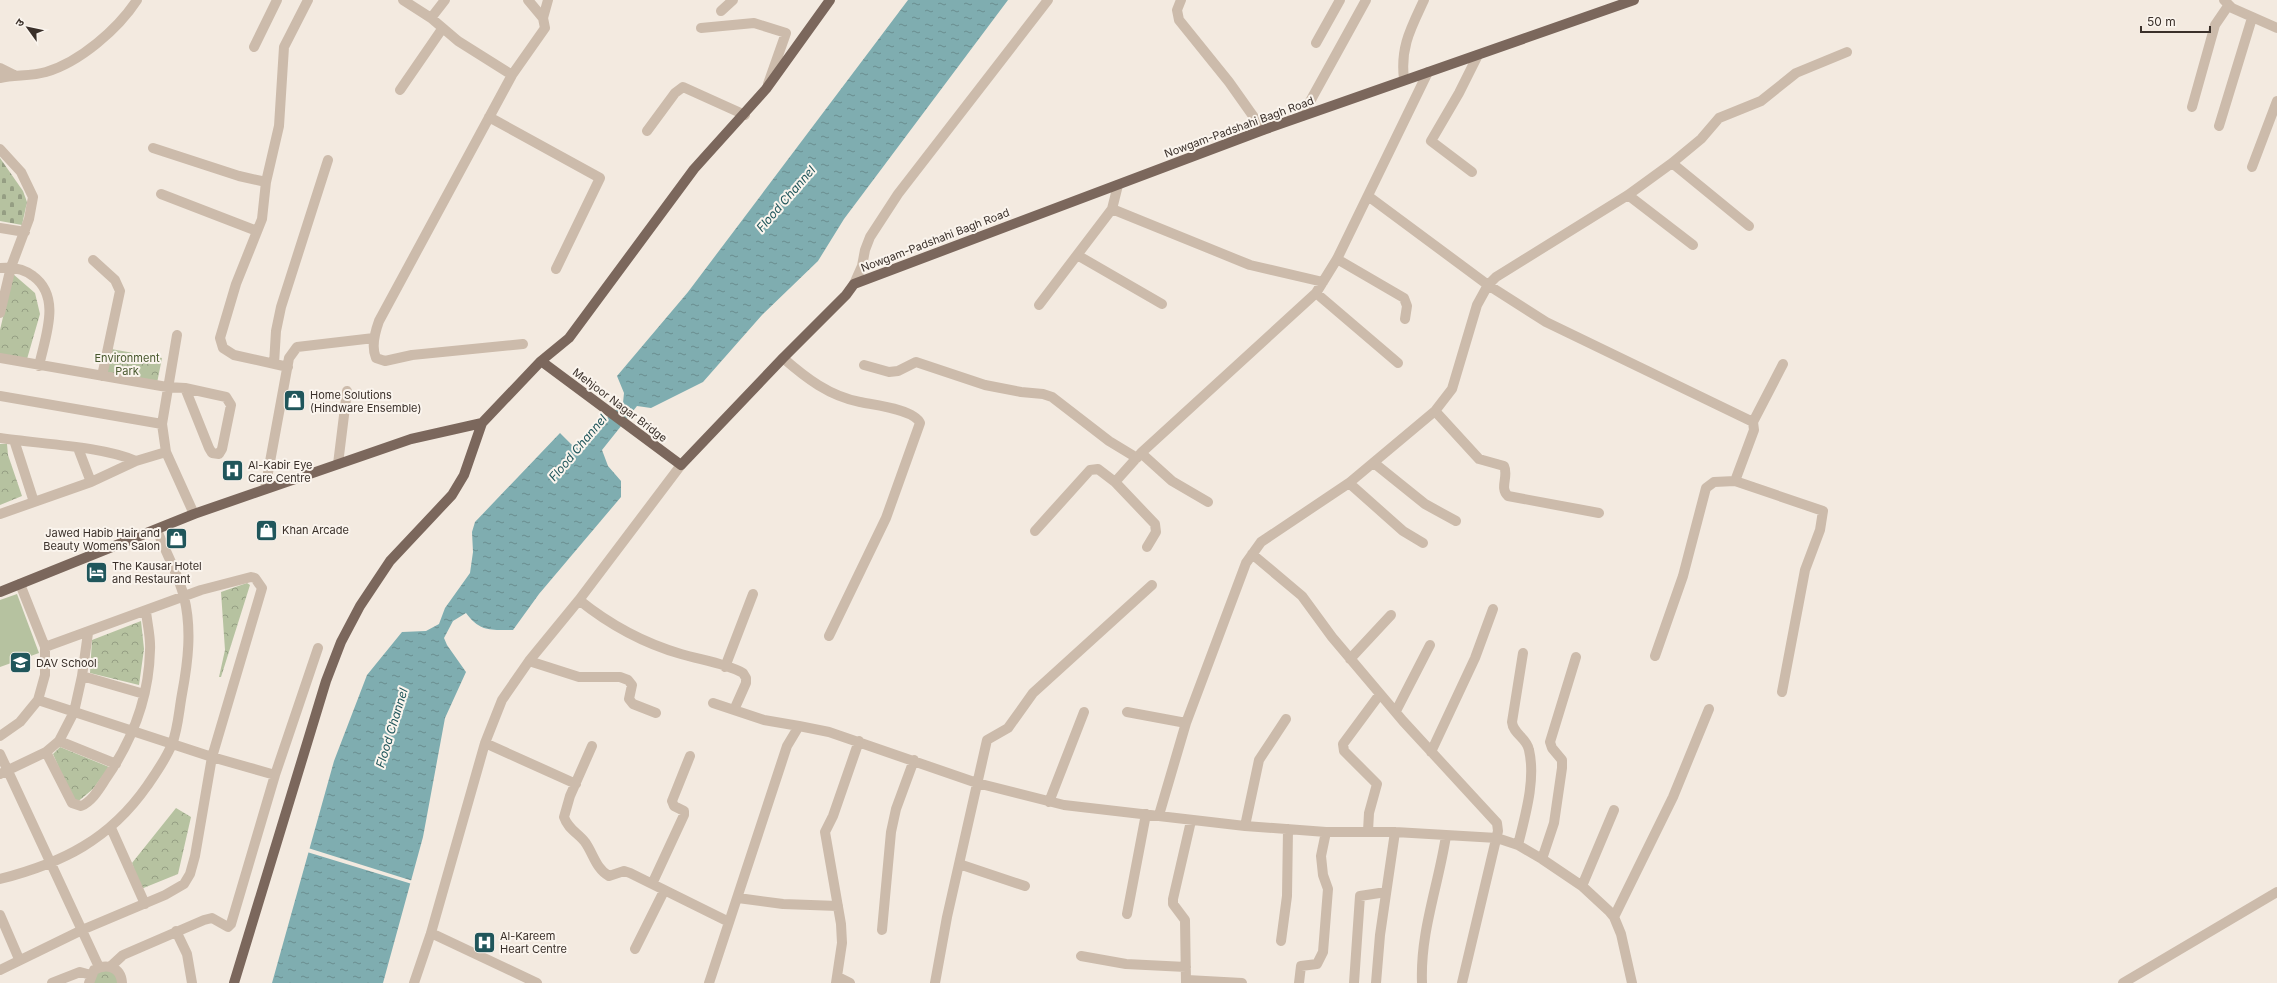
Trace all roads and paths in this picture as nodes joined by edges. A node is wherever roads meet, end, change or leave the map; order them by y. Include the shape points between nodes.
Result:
1 (137, 0) edge
2 (277, 0) edge
3 (308, 0) edge
4 (403, 0) edge
5 (445, 0) edge
6 (528, 0) edge
7 (548, 0) edge
8 (733, 0) edge
9 (830, 0) edge
10 (1048, 0) edge
11 (1181, 0) edge
12 (1340, 0) edge
13 (1366, 0) edge
14 (1424, 0) edge
15 (1634, 0) edge
16 (2226, 3) edge
17 (721, 10) dead end
18 (431, 18) junction
19 (543, 18) junction
20 (2252, 18) junction
21 (701, 28) dead end
22 (2277, 28) edge
23 (442, 29) junction
24 (1316, 43) dead end
25 (254, 47) dead end
26 (1847, 52) dead end
27 (1478, 55) junction
28 (0, 68) edge
29 (1428, 72) junction
30 (14, 75) junction
31 (512, 75) junction
32 (0, 78) edge
33 (1404, 79) junction
34 (400, 90) dead end
35 (766, 90) junction
36 (2277, 101) edge
37 (2192, 107) dead end
38 (744, 115) junction
39 (1302, 116) junction
40 (489, 117) junction
41 (2220, 126) dead end
42 (1263, 130) junction
43 (647, 131) dead end
44 (153, 148) dead end
45 (0, 149) edge
46 (328, 160) dead end
47 (1672, 163) junction
48 (2252, 167) dead end
49 (1472, 172) dead end
50 (266, 182) junction
51 (1118, 186) junction
52 (161, 194) dead end
53 (1628, 195) junction
54 (1368, 196) junction
55 (1112, 210) junction
56 (1749, 226) dead end
57 (0, 228) edge
58 (258, 231) junction
59 (25, 232) junction
60 (1693, 245) dead end
61 (1077, 255) junction
62 (1337, 259) junction
63 (92, 260) dead end
64 (11, 267) junction
65 (0, 268) edge
66 (556, 269) dead end
67 (1323, 282) junction
68 (854, 284) junction
69 (1488, 285) junction
70 (1316, 293) junction
71 (1162, 304) dead end
72 (1039, 305) dead end
73 (0, 313) edge
74 (1405, 320) dead end
75 (177, 335) dead end
76 (374, 338) junction
77 (523, 344) dead end
78 (0, 358) edge
79 (783, 358) junction
80 (542, 361) junction
81 (1398, 363) dead end
82 (274, 364) junction
83 (1784, 364) dead end
84 (39, 366) junction
85 (288, 366) junction
86 (864, 366) dead end
87 (102, 376) junction
88 (167, 387) junction
89 (185, 388) junction
90 (347, 391) dead end
91 (0, 396) edge
92 (1435, 411) junction
93 (1753, 422) junction
94 (482, 423) junction
95 (162, 424) junction
96 (0, 438) edge
97 (14, 440) junction
98 (78, 448) junction
99 (166, 452) junction
100 (1139, 456) junction
101 (136, 461) junction
102 (1374, 463) junction
103 (338, 464) junction
104 (681, 465) junction
105 (1735, 481) junction
106 (91, 482) junction
107 (1115, 482) junction
108 (1349, 483) junction
109 (265, 489) junction
110 (34, 502) junction
111 (1208, 502) dead end
112 (1599, 513) dead end
113 (0, 514) edge
114 (194, 514) junction
115 (1456, 520) dead end
116 (157, 530) junction
117 (1035, 531) dead end
118 (1423, 542) dead end
119 (1147, 547) dead end
120 (1252, 554) junction
121 (20, 584) junction
122 (1152, 585) dead end
123 (0, 592) edge
124 (753, 594) dead end
125 (184, 597) junction
126 (579, 600) junction
127 (1493, 609) dead end
128 (146, 611) junction
129 (1391, 615) dead end
130 (88, 633) junction
131 (829, 636) dead end
132 (1430, 645) dead end
133 (45, 647) junction
134 (318, 648) dead end
135 (1523, 653) dead end
136 (1655, 656) dead end
137 (1576, 657) dead end
138 (1350, 659) junction
139 (529, 661) junction
140 (725, 667) junction
141 (82, 676) junction
142 (1782, 692) dead end
143 (144, 694) junction
144 (1380, 694) junction
145 (38, 700) junction
146 (713, 703) dead end
147 (1709, 709) dead end
148 (734, 710) junction
149 (1396, 711) junction
150 (74, 712) junction
151 (1084, 712) dead end
152 (1127, 712) dead end
153 (656, 713) dead end
154 (1286, 719) dead end
155 (1186, 723) junction
156 (799, 726) junction
157 (134, 731) junction
158 (0, 736) edge
159 (58, 741) junction
160 (859, 741) junction
161 (485, 743) junction
162 (172, 744) junction
163 (592, 746) dead end
164 (46, 752) junction
165 (1431, 752) junction
166 (0, 754) edge
167 (690, 756) dead end
168 (212, 757) junction
169 (914, 760) junction
170 (116, 764) junction
171 (4, 773) edge
172 (275, 774) junction
173 (977, 783) junction
174 (576, 784) junction
175 (1049, 802) junction
176 (1614, 810) dead end
177 (1146, 814) junction
178 (1159, 815) junction
179 (1191, 821) junction
180 (1244, 826) junction
181 (111, 828) junction
182 (1288, 829) junction
183 (1368, 831) junction
184 (1326, 832) junction
185 (1395, 832) junction
186 (1446, 836) junction
187 (1497, 838) junction
188 (1518, 845) junction
189 (1542, 859) junction
190 (52, 862) junction
191 (959, 864) junction
192 (0, 879) edge
193 (652, 884) junction
194 (1025, 886) dead end
195 (1582, 886) junction
196 (664, 891) junction
197 (1386, 892) junction
198 (2277, 892) edge
199 (738, 898) junction
200 (145, 904) junction
201 (838, 906) junction
202 (1127, 914) dead end
203 (0, 915) edge
204 (1614, 917) junction
205 (729, 922) junction
206 (82, 930) junction
207 (882, 930) dead end
208 (176, 931) junction
209 (431, 933) junction
210 (1280, 941) dead end
211 (635, 949) dead end
212 (1081, 956) dead end
213 (20, 959) junction
214 (99, 967) junction
215 (110, 967) junction
216 (1186, 967) junction
217 (0, 970) edge
218 (90, 979) edge
219 (837, 980) edge
220 (1187, 982) edge
221 (52, 983) edge
222 (122, 983) edge
223 (192, 983) edge
224 (234, 983) edge
225 (414, 983) edge
226 (537, 983) edge
227 (708, 983) edge
228 (850, 983) edge
229 (935, 983) edge
230 (1242, 983) edge
231 (1300, 983) edge
232 (1354, 983) edge
233 (1376, 983) edge
234 (1422, 983) edge
235 (1462, 983) edge
236 (1632, 983) edge
237 (2123, 983) edge

1 - 30 street via 118,26 59,68
2 - 25 street
3 - 50 street via 284,47 279,126
4 - 18 street
5 - 18 street
6 - 19 street
7 - 19 street
8 - 17 street
9 - 35 main road
10 - 68 street via 898,194 870,237
11 - 42 street via 1177,10 1179,20 1230,82
12 - 24 street
13 - 39 street
14 - 33 street via 1402,56
15 - 27 main road, Nowgam-Padshahi Bagh Road
16 - 20 street
16 - 37 street via 2215,25
18 - 23 street
19 - 31 street via 544,32
20 - 22 street
20 - 41 street
21 - 35 street via 754,24 786,33
23 - 31 street
23 - 34 street
26 - 47 street via 1796,73 1761,101 1719,118 1701,139
27 - 29 main road, Nowgam-Padshahi Bagh Road
27 - 49 street via 1431,141
28 - 30 street
29 - 33 main road, Nowgam-Padshahi Bagh Road
29 - 54 street
30 - 32 street
31 - 40 street
33 - 39 main road, Nowgam-Padshahi Bagh Road
35 - 38 main road
36 - 48 street
38 - 43 street via 683,87 675,93
38 - 80 main road via 694,170 569,338
39 - 42 main road, Nowgam-Padshahi Bagh Road
40 - 66 street via 600,178
40 - 76 street via 379,321
42 - 51 main road, Nowgam-Padshahi Bagh Road
44 - 50 street via 239,176
45 - 59 street via 21,172 33,197
46 - 82 street via 281,307 276,331
47 - 53 street
47 - 56 street
50 - 58 street via 264,210
51 - 55 street
51 - 68 main road, Nowgam-Padshahi Bagh Road
52 - 58 street
53 - 60 street
53 - 69 street via 1496,277
54 - 62 street
54 - 69 street
55 - 61 street
55 - 67 street via 1250,264
57 - 59 street
58 - 82 street via 236,284 220,338 223,348 234,355
59 - 64 street
61 - 71 street
61 - 72 street
62 - 67 street
62 - 74 street via 1404,298 1407,306
63 - 87 street via 115,280 120,291
64 - 65 street
64 - 73 street
64 - 84 street via 30,274 43,285 48,294 50,316
67 - 70 street
68 - 79 main road
69 - 92 street via 1473,318 1452,389
69 - 93 street via 1565,332 1737,412
70 - 81 street
70 - 100 street
75 - 88 street
76 - 77 street via 376,358 385,361 412,355
76 - 85 street via 298,347 291,353
78 - 84 street
79 - 104 main road
79 - 131 street via 822,389 858,402 915,416 920,423 886,518
80 - 94 main road
80 - 104 main road, Mehjoor Nagar Bridge
82 - 85 street
83 - 93 street
84 - 87 street
85 - 109 street
86 - 100 street via 898,372 916,362 985,385 1043,394 1061,403 1109,441
87 - 88 street
88 - 89 street
88 - 95 street
89 - 89 street via 211,452 219,454 231,405 229,400 221,395
90 - 103 street
91 - 95 street
92 - 102 street
92 - 112 street via 1479,459 1504,466 1504,490 1508,496
93 - 105 street via 1754,430
94 - 103 main road via 411,439
94 - 224 main road via 464,475 452,495 390,561 340,642 323,689
95 - 99 street
96 - 97 street
97 - 98 street
97 - 110 street
98 - 101 street via 125,456
98 - 106 street
99 - 101 street
99 - 114 street
100 - 107 street
100 - 111 street via 1172,481
101 - 106 street
102 - 108 street
102 - 115 street via 1425,504
103 - 109 main road
104 - 126 street
105 - 136 street via 1714,482 1706,488 1683,576
105 - 142 street via 1823,511 1820,530 1805,570
106 - 110 street
107 - 117 street via 1098,469 1090,470
107 - 119 street via 1155,524 1156,532
108 - 118 street via 1403,531
108 - 120 street via 1274,532 1261,542
109 - 114 main road
110 - 113 street
114 - 116 main road
116 - 121 main road
116 - 125 street
120 - 138 street via 1302,596
120 - 155 street via 1240,577
121 - 123 main road
121 - 133 street
122 - 173 street via 1033,693 1008,728 989,738
124 - 140 street
125 - 128 street
125 - 162 street via 188,628 187,665
125 - 168 street via 251,577 257,580 262,588
126 - 139 street
126 - 140 street via 612,625 636,637 679,654
127 - 165 street via 1475,658
128 - 130 street
128 - 143 street via 151,649
129 - 138 street
130 - 133 street
130 - 141 street
132 - 149 street
133 - 145 street via 45,675
134 - 172 street
135 - 188 street via 1512,722 1514,729 1528,746 1531,759 1530,787
137 - 189 street via 1550,742 1550,746 1562,760 1562,768 1554,823
138 - 144 street
139 - 153 street via 579,677 623,678 632,685 629,699 633,704
139 - 161 street via 502,700
140 - 148 street via 740,671 746,678
141 - 143 street
141 - 150 street
143 - 157 street
144 - 149 street
144 - 183 street via 1343,744 1344,751 1377,784 1369,813
145 - 150 street
145 - 158 street via 20,722
146 - 148 street
147 - 204 street via 1673,797
148 - 156 street via 764,720
149 - 165 street
150 - 157 street
150 - 159 street
151 - 175 street
152 - 155 street
154 - 180 street via 1259,760
155 - 178 street
156 - 160 street
156 - 199 street via 787,746
157 - 162 street
157 - 170 street
159 - 164 street
159 - 170 street
160 - 169 street
160 - 201 street via 825,832
161 - 174 street
161 - 209 street
162 - 168 street
162 - 181 street via 133,806
163 - 174 street
164 - 170 street via 66,795 76,805 85,804 91,799
164 - 171 street
165 - 187 street via 1497,824
166 - 171 street
167 - 193 street via 672,801 674,806 684,811 684,815
168 - 172 street
168 - 200 street via 190,874 184,884
169 - 173 street
169 - 207 street via 896,809 891,832
171 - 190 street
172 - 208 street via 231,924 228,927 208,918
173 - 175 street
173 - 191 street
174 - 193 street via 564,817 571,829 587,845 600,868 609,876 624,871 630,872
175 - 177 street
176 - 195 street
177 - 178 street
177 - 202 street
178 - 179 street
179 - 180 street
179 - 216 street via 1173,899 1173,904 1185,920
180 - 182 street
181 - 190 street via 83,848
181 - 200 street
182 - 184 street
182 - 210 street via 1287,896
183 - 184 street
183 - 185 street
184 - 231 street via 1321,856 1328,889 1323,952 1317,964 1301,966
185 - 186 street
185 - 197 street
186 - 187 street
186 - 234 street via 1440,875 1423,938
187 - 188 street
187 - 235 street
188 - 189 street
189 - 195 street
190 - 192 street
190 - 206 street
191 - 194 street
191 - 229 street
193 - 196 street
195 - 204 street
196 - 205 street
196 - 211 street
197 - 232 street via 1360,896
197 - 233 street
198 - 237 street
199 - 201 street via 783,904
199 - 205 street
200 - 206 street
201 - 219 street via 842,943
203 - 213 street
204 - 236 street via 1621,934
205 - 227 street
206 - 213 street
206 - 214 street
208 - 215 street via 123,955
208 - 223 street via 188,954
209 - 225 street
209 - 226 street
212 - 216 street via 1126,964
213 - 217 street
214 - 215 street
214 - 218 street
215 - 222 street via 119,973
216 - 220 street
218 - 221 street via 80,972
219 - 228 street
220 - 230 street

